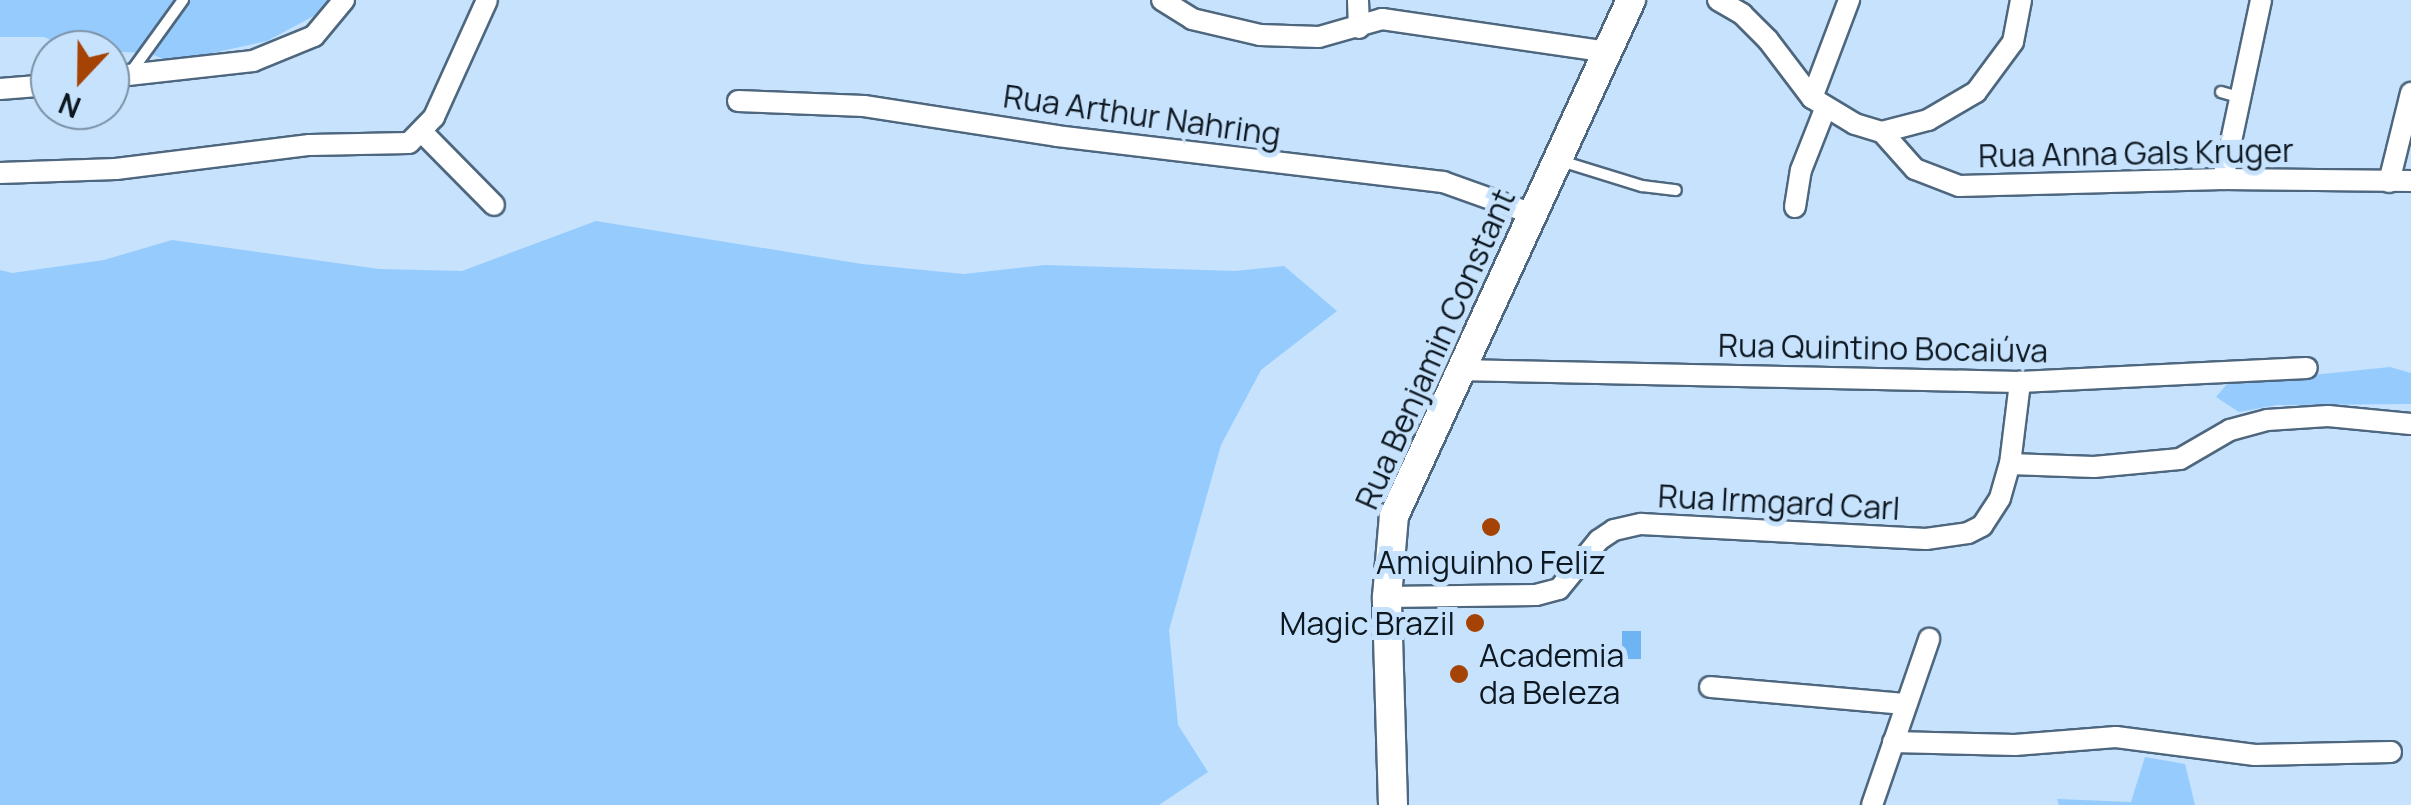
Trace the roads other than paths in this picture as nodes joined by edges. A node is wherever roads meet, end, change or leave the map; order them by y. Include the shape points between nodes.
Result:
1 (183, 0) edge
2 (344, 0) edge
3 (487, 0) edge
4 (1162, 0) edge
5 (1358, 0) edge
6 (1631, 0) edge
7 (1718, 0) edge
8 (1848, 0) edge
9 (2022, 0) edge
10 (2261, 0) edge
11 (1386, 9) edge
12 (1358, 28) junction
13 (1608, 52) junction
14 (130, 63) edge
15 (130, 75) edge
16 (30, 86) edge
17 (0, 90) edge
18 (2411, 92) edge
19 (738, 100) dead end
20 (1819, 104) junction
21 (1882, 132) junction
22 (423, 133) junction
23 (1558, 160) junction
24 (0, 173) edge
25 (2223, 179) junction
26 (2411, 181) edge
27 (2389, 182) junction
28 (1676, 190) dead end
29 (494, 205) dead end
30 (1795, 207) dead end
31 (1533, 214) junction
32 (2307, 368) dead end
33 (1458, 370) junction
34 (2020, 382) junction
35 (2411, 424) edge
36 (2010, 464) junction
37 (1387, 597) junction
38 (1929, 639) dead end
39 (1710, 687) dead end
40 (1903, 704) junction
41 (1893, 742) junction
42 (2390, 752) dead end
43 (1392, 805) edge
44 (1872, 805) edge

1 - 14 lane
2 - 15 street via 314,36 253,61
3 - 22 street
4 - 12 street via 1192,19 1260,35 1318,37
5 - 12 street
6 - 13 main road, Rua Benjamin Constant
7 - 20 street via 1768,40
8 - 20 street
9 - 21 street via 2014,42 1976,92 1928,120
10 - 25 street via 2229,94
11 - 12 street
11 - 13 street
13 - 23 main road, Rua Benjamin Constant
16 - 17 street
18 - 27 street
19 - 31 street, Rua Arthur Nahring via 864,106 1443,182
20 - 21 street
20 - 30 street
21 - 25 street, Rua Anna Gals Kruger via 1915,169 1958,186
22 - 24 street via 409,144 388,147 310,146 116,169
22 - 29 street
23 - 28 lane
23 - 31 main road, Rua Benjamin Constant
25 - 27 street, Rua Anna Gals Kruger
26 - 27 street, Rua Anna Gals Kruger
31 - 33 main road, Rua Benjamin Constant
32 - 34 street, Rua Quintino Bocaiúva
33 - 34 street, Rua Quintino Bocaiúva
33 - 37 main road, Rua Benjamin Constant via 1394,516
34 - 36 street, Rua Irmgard Carl
35 - 36 street via 2328,416 2267,420 2230,430 2180,459 2094,467
36 - 37 street, Rua Irmgard Carl via 2000,498 1982,526 1968,532 1926,539 1641,524 1599,540 1559,589 1536,596
37 - 43 main road, Rua Benjamin Constant
38 - 40 street
39 - 40 street
40 - 41 street
41 - 42 street via 1997,745 2116,736 2256,755
41 - 44 street

